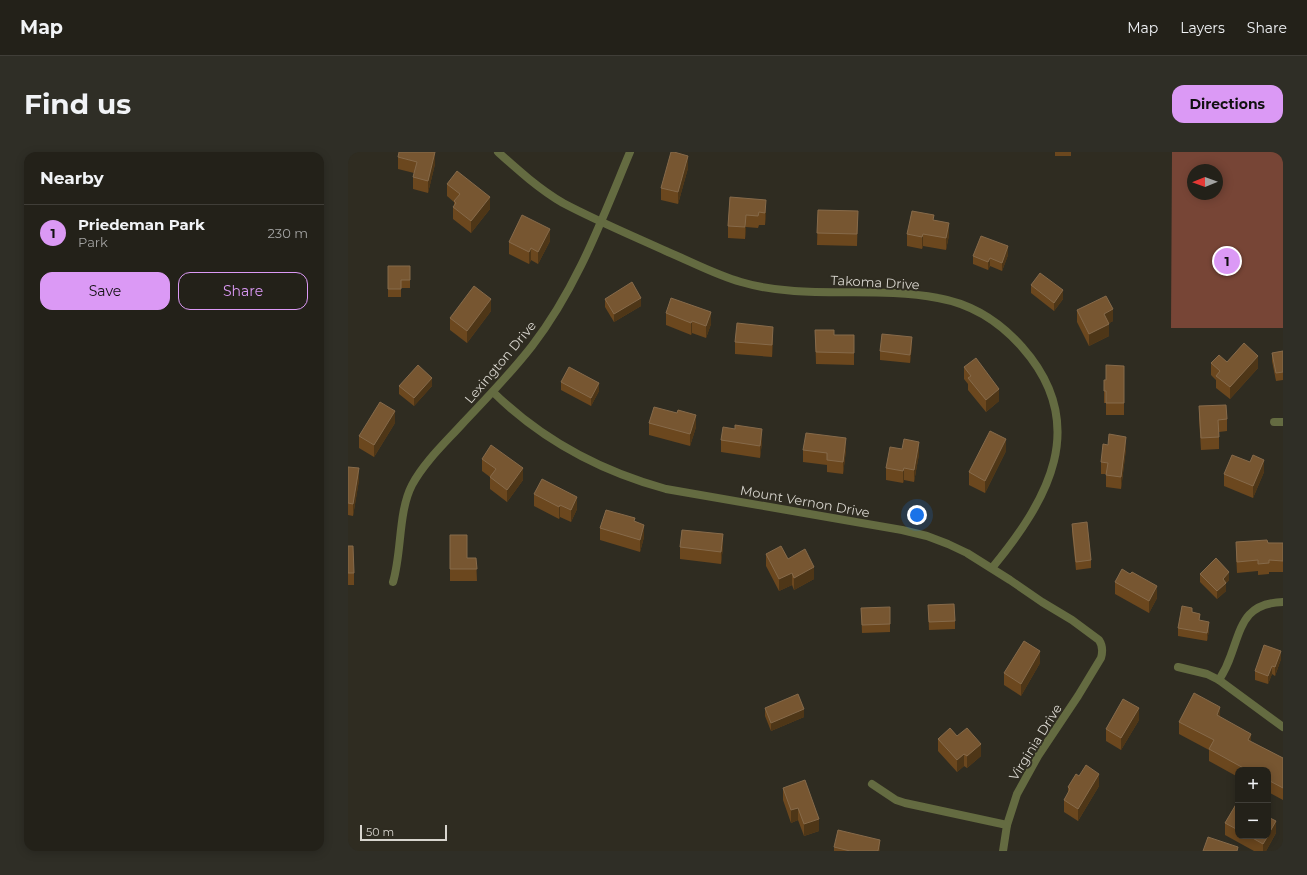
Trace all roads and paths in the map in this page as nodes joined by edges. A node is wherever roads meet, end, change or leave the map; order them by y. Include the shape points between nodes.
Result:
1 (498, 152) edge
2 (630, 152) edge
3 (601, 221) junction
4 (493, 392) junction
5 (1274, 422) dead end
6 (1283, 422) edge
7 (992, 568) junction
8 (393, 582) dead end
9 (1283, 602) edge
10 (1102, 652) joint
11 (1178, 667) dead end
12 (1219, 680) junction
13 (1283, 727) edge
14 (872, 784) dead end
15 (1007, 825) junction
16 (1003, 851) edge

1 - 3 street, Takoma Drive via 548,193
2 - 3 street, Lexington Drive
3 - 4 street, Lexington Drive via 574,281 555,314 533,345
3 - 7 street, Takoma Drive via 741,282 792,290 911,294 941,298 978,312 1011,334 1044,379 1056,416 1058,442 1050,475 1040,497 1006,551
4 - 7 street, Mount Vernon Drive via 509,408 560,445 585,459 647,484 927,536 967,553
4 - 8 street, Lexington Drive via 439,449 411,487
5 - 6 street
7 - 10 street, Mount Vernon Drive via 1099,640
9 - 12 street via 1264,604 1245,619
10 - 15 street, Virginia Drive via 1078,696 1016,794
11 - 12 street via 1207,674
12 - 13 street
14 - 15 street via 905,803
15 - 16 street, Virginia Drive

